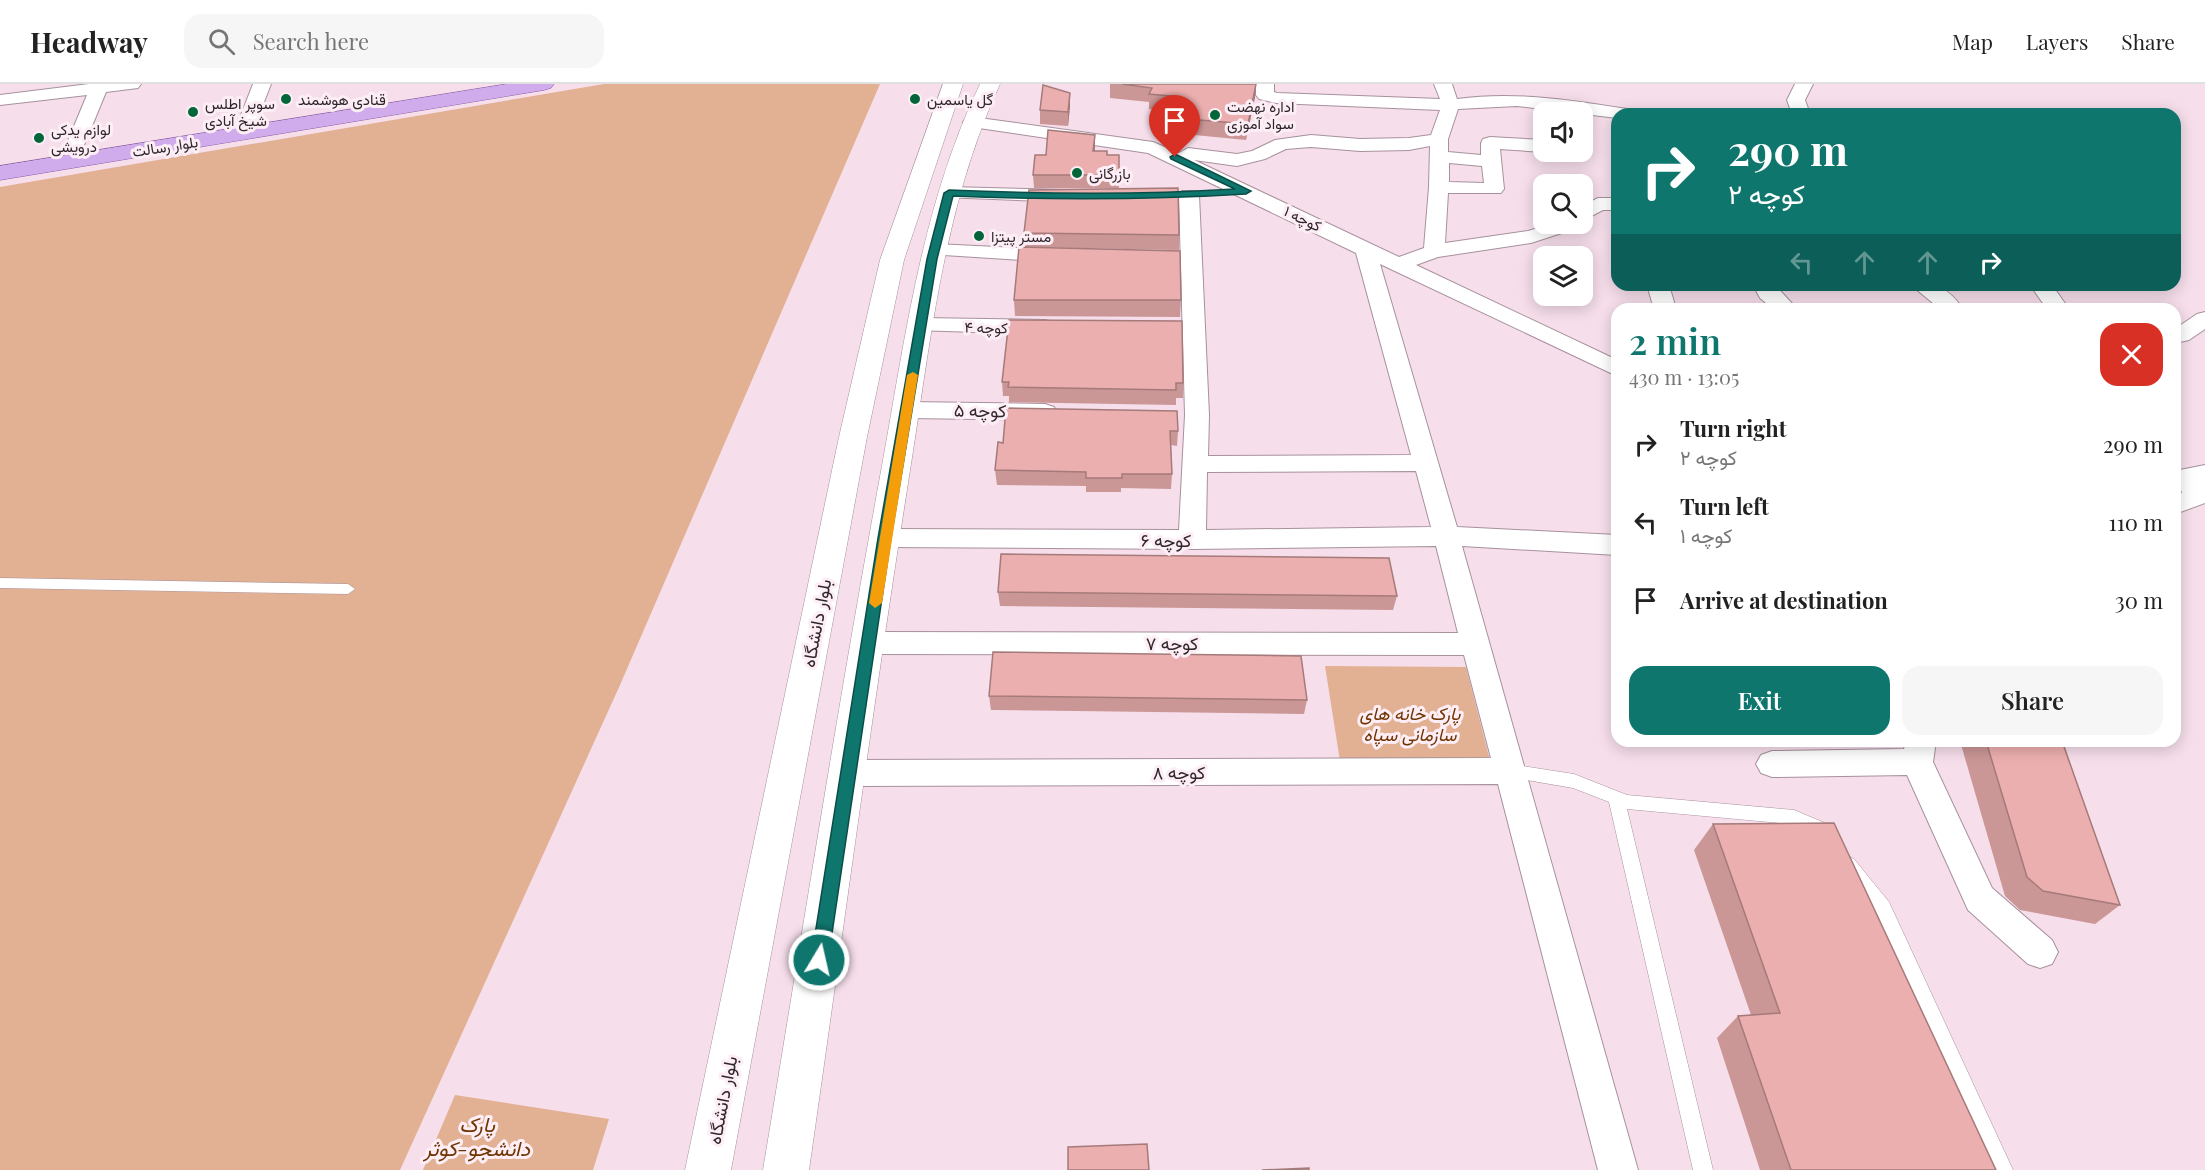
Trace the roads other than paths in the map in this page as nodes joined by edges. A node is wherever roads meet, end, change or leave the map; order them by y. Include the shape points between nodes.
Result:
1 (132, 84) edge
2 (262, 84) edge
3 (444, 84) edge
4 (544, 84) edge
5 (954, 84) edge
6 (990, 84) edge
7 (1443, 84) edge
8 (1804, 84) edge
9 (72, 88) edge
10 (99, 88) junction
11 (1265, 89) edge
12 (0, 100) edge
13 (1451, 105) junction
14 (1799, 108) edge
15 (1611, 112) edge
16 (250, 115) junction
17 (972, 122) junction
18 (76, 142) junction
19 (1282, 144) junction
20 (1533, 145) edge
21 (1153, 147) junction
22 (1439, 148) junction
23 (0, 155) edge
24 (1491, 161) junction
25 (0, 173) edge
26 (1439, 187) junction
27 (1246, 191) junction
28 (949, 193) junction
29 (1166, 195) edge
30 (1190, 195) junction
31 (1086, 196) edge
32 (1611, 204) edge
33 (1593, 207) edge
34 (1541, 234) edge
35 (1365, 248) junction
36 (935, 250) junction
37 (1434, 251) junction
38 (1078, 256) edge
39 (1170, 259) edge
40 (1193, 259) junction
41 (1400, 264) junction
42 (1767, 291) edge
43 (1931, 291) edge
44 (1779, 303) edge
45 (1947, 303) edge
46 (2205, 319) edge
47 (921, 325) junction
48 (1194, 326) junction
49 (1067, 327) edge
50 (1171, 327) edge
51 (2181, 335) edge
52 (1611, 366) edge
53 (859, 408) junction
54 (907, 410) junction
55 (1068, 412) edge
56 (1425, 463) junction
57 (1194, 464) junction
58 (2194, 476) edge
59 (2181, 503) edge
60 (884, 538) junction
61 (1447, 538) junction
62 (1192, 540) junction
63 (1611, 545) edge
64 (0, 583) edge
65 (348, 589) dead end
66 (870, 643) junction
67 (1474, 644) junction
68 (1919, 751) edge
69 (1772, 764) dead end
70 (1509, 771) junction
71 (849, 773) junction
72 (1627, 802) junction
73 (2040, 952) dead end
74 (708, 1170) edge
75 (786, 1170) edge
76 (1618, 1170) edge
77 (1703, 1170) edge
78 (2003, 1170) edge

1 - 10 street
2 - 16 street
3 - 16 main road, بلوار رسالت
4 - 25 main road, بلوار رسالت
5 - 53 main road, بلوار دانشگاه via 892,260
6 - 17 main road
7 - 13 street
8 - 14 street via 1796,100
9 - 10 street
9 - 12 street
10 - 18 street
11 - 13 street via 1276,98
11 - 19 street
13 - 15 street via 1538,103
13 - 22 street
16 - 18 main road, بلوار رسالت
17 - 21 street, کوچه ۱
17 - 28 main road
18 - 23 main road, بلوار رسالت
19 - 21 street via 1237,160 1204,158
19 - 22 street via 1311,141
20 - 24 street via 1490,142
21 - 27 street, کوچه ۱
22 - 24 street
22 - 26 street
24 - 26 street via 1494,189
26 - 37 street
27 - 30 street
27 - 35 street, کوچه ۱
28 - 31 street
28 - 36 main road
29 - 30 street
30 - 40 street
32 - 33 street
34 - 37 street
35 - 41 street, کوچه ۱
35 - 56 street
36 - 38 street
36 - 47 main road
37 - 41 street
39 - 40 street
40 - 48 street
41 - 52 street, کوچه ۱
42 - 44 street
43 - 45 street
46 - 51 street
47 - 49 street, کوچه ۴
47 - 54 main road
48 - 50 street
48 - 57 street via 1185,415
53 - 54 main road
53 - 74 main road, بلوار دانشگاه
54 - 55 street, کوچه ۵
54 - 60 main road
56 - 57 street
56 - 61 street
57 - 62 street
58 - 59 street via 2196,497
60 - 62 street, کوچه ۶
60 - 66 main road
61 - 62 street, کوچه ۶
61 - 63 street, کوچه ۶
61 - 67 street
64 - 65 lane
66 - 67 street, کوچه ۷
66 - 71 main road
67 - 70 street
68 - 69 street
68 - 73 street via 1980,899
70 - 71 street, کوچه ۸
70 - 72 lane via 1574,781
70 - 76 street
71 - 75 main road
72 - 77 lane via 1617,801
72 - 78 lane via 1794,817 1819,828 1884,908

